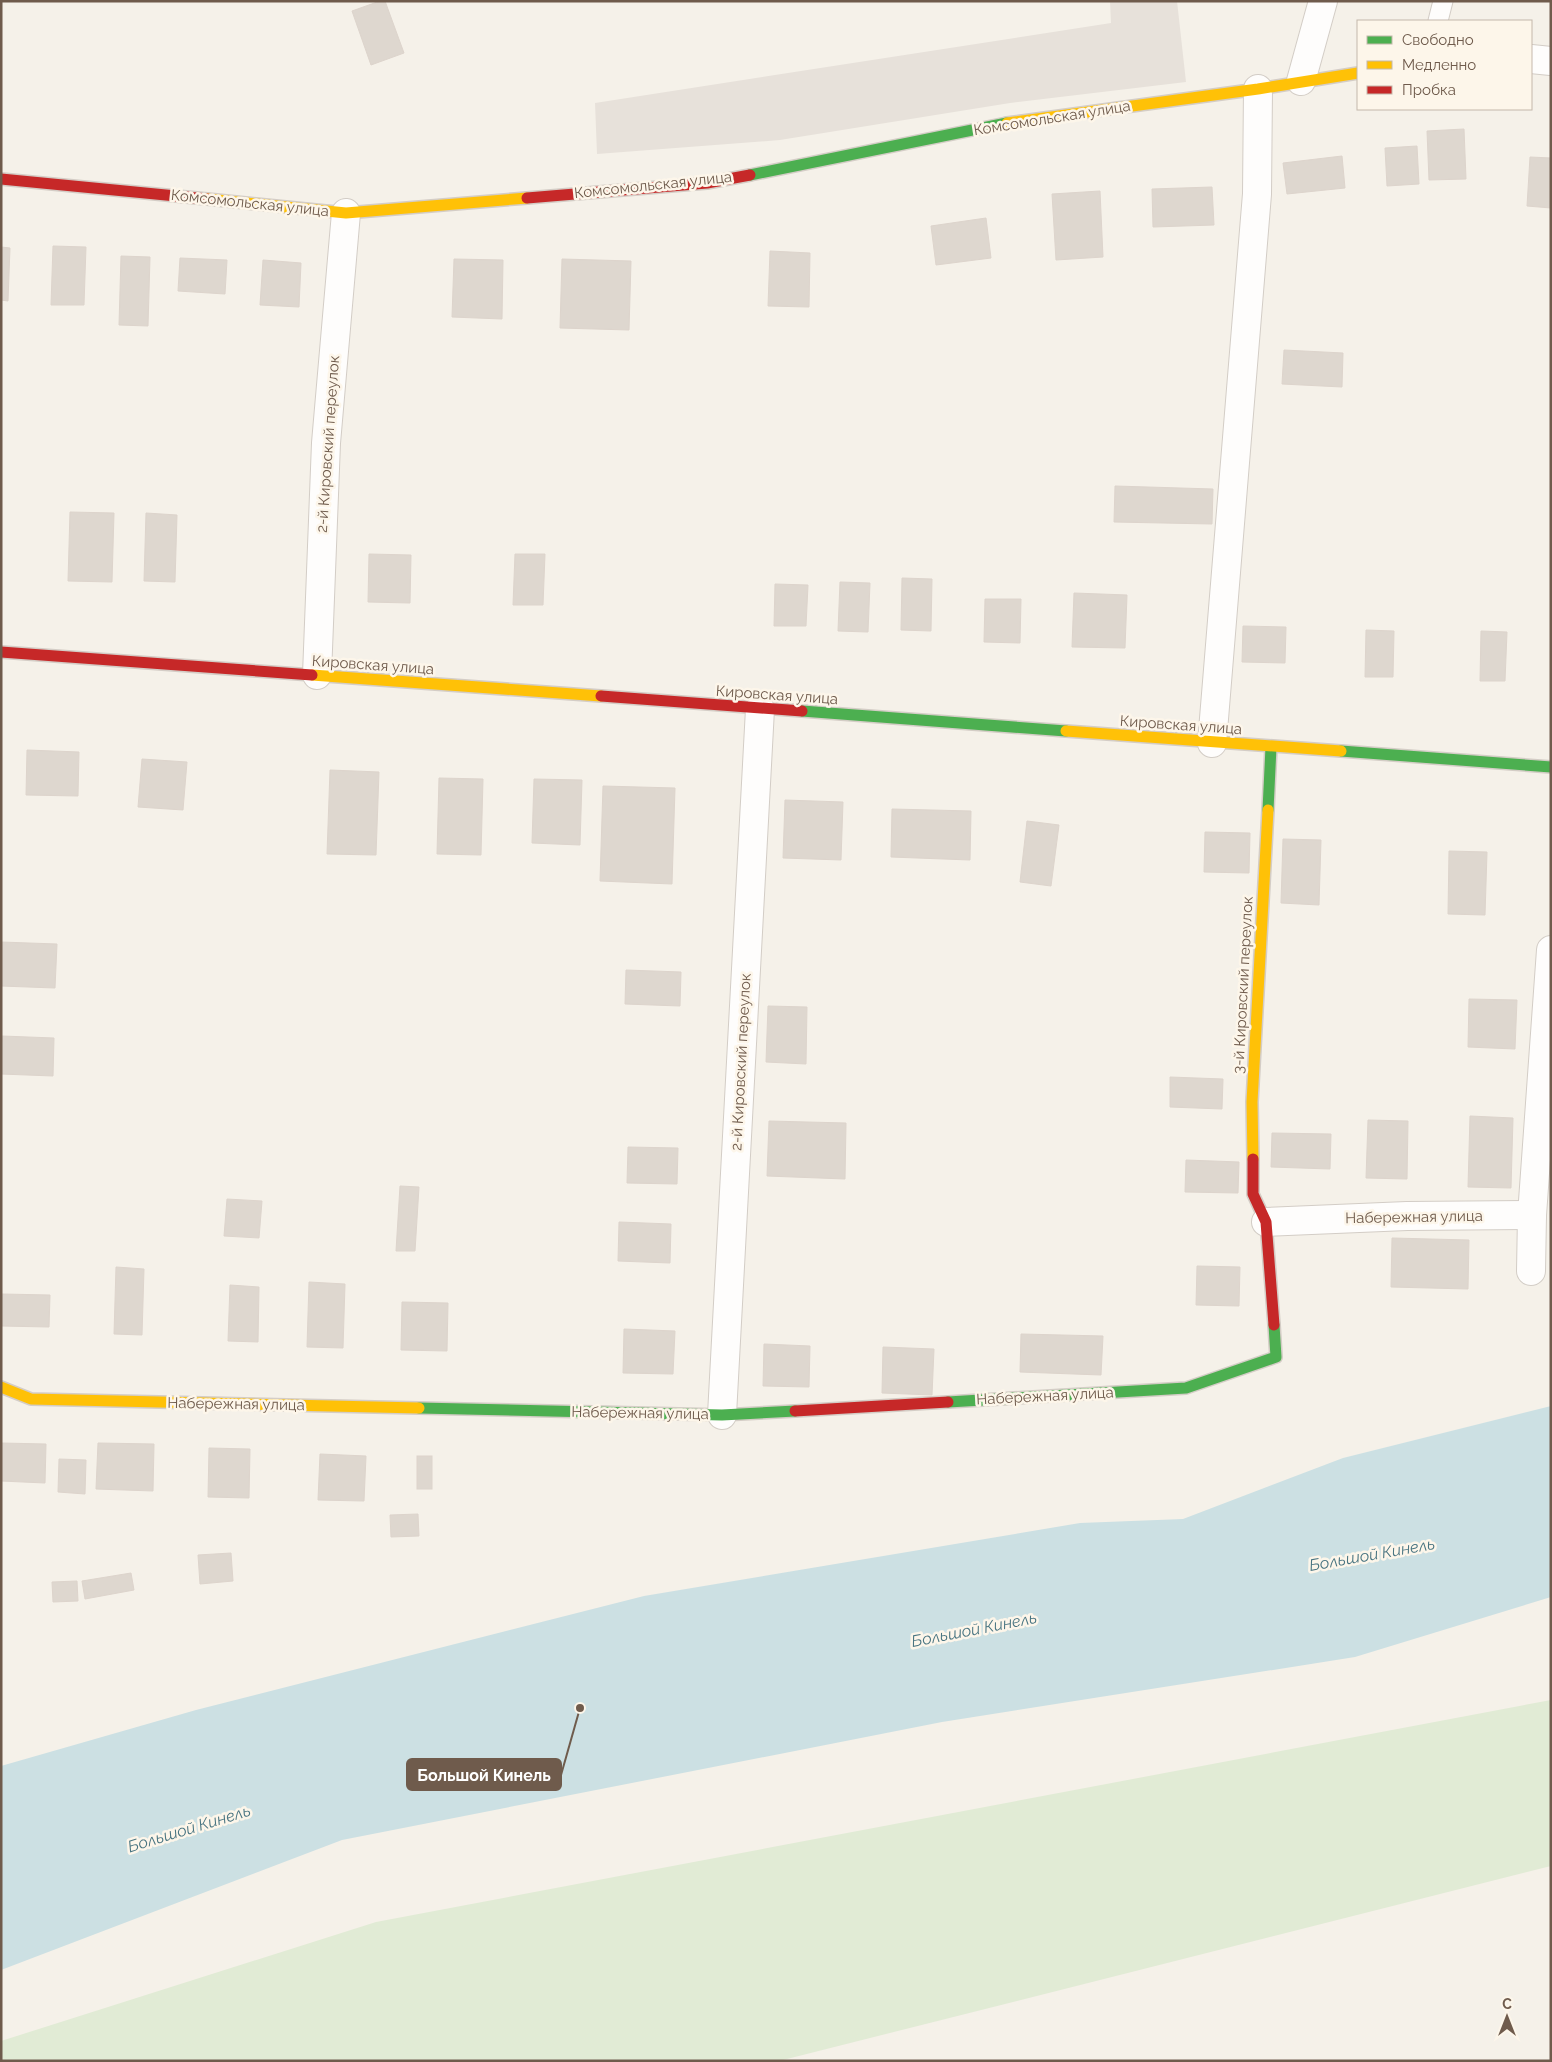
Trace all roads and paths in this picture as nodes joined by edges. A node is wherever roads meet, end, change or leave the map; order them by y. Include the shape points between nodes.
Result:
1 (1323, 1) edge
2 (1443, 1) edge
3 (1438, 20) edge
4 (1532, 59) edge
5 (1551, 61) edge
6 (1357, 73) edge
7 (1301, 81) junction
8 (1258, 89) junction
9 (1, 179) edge
10 (346, 213) junction
11 (1, 652) edge
12 (317, 675) junction
13 (760, 709) junction
14 (1212, 743) junction
15 (1271, 747) junction
16 (1551, 768) edge
17 (1551, 950) edge
18 (1532, 1215) junction
19 (1266, 1222) junction
20 (1531, 1271) dead end
21 (1, 1387) edge
22 (722, 1415) junction

1 - 7 street
2 - 3 lane
4 - 5 street
6 - 7 street, Комсомольская улица
7 - 8 street, Комсомольская улица
8 - 10 street, Комсомольская улица via 1018,120 707,183
8 - 14 street via 1256,194
9 - 10 street, Комсомольская улица
10 - 12 street, 2-й Кировский переулок via 326,443
11 - 12 street, Кировская улица
12 - 13 street, Кировская улица
13 - 14 street, Кировская улица
13 - 22 street, 2-й Кировский переулок
14 - 15 street, Кировская улица
15 - 16 street, Кировская улица
15 - 19 street, 3-й Кировский переулок via 1252,1102 1253,1194
17 - 18 street
18 - 19 street, Набережная улица
18 - 20 street
19 - 22 street, Набережная улица via 1276,1358 1186,1388
21 - 22 street, Набережная улица via 30,1400

